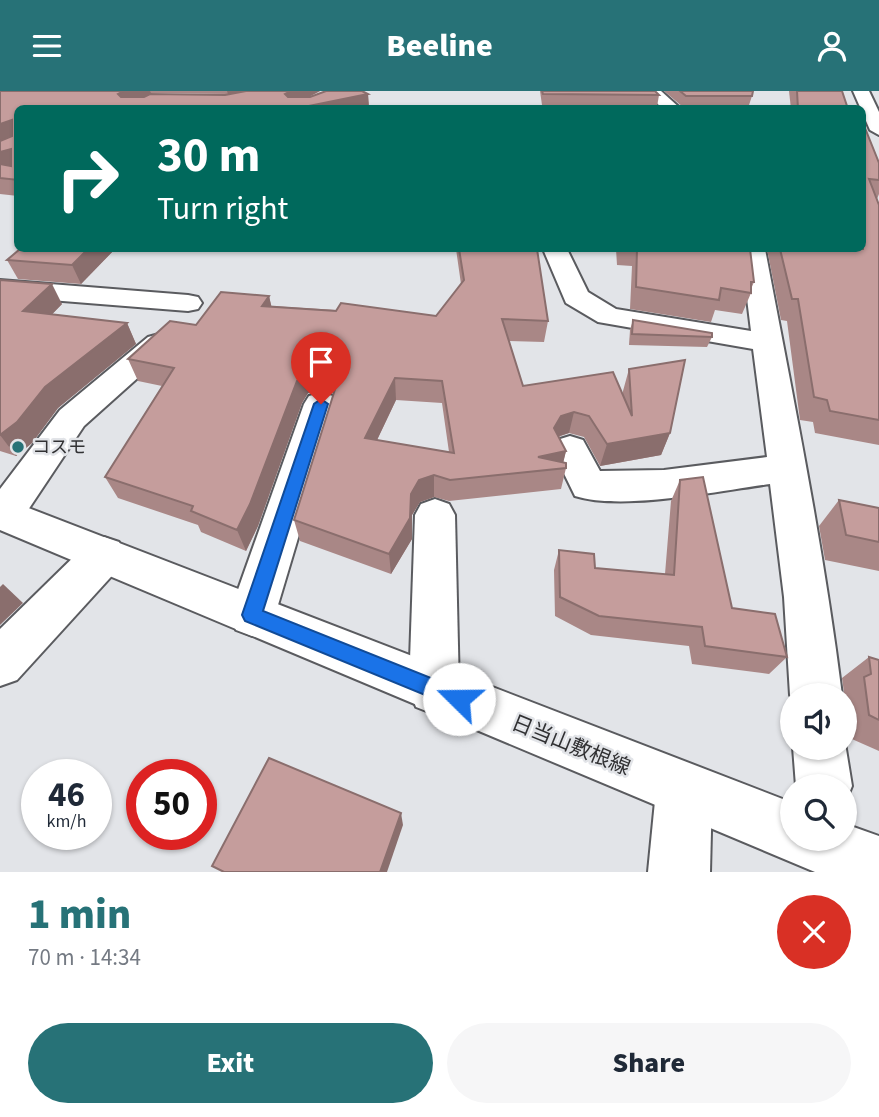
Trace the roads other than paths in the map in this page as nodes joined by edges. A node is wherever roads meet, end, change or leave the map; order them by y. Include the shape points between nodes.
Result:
1 (652, 91) edge
2 (861, 91) edge
3 (668, 105) edge
4 (879, 130) edge
5 (556, 252) edge
6 (754, 252) edge
7 (0, 288) edge
8 (188, 303) dead end
9 (159, 343) edge
10 (770, 343) junction
11 (321, 404) dead end
12 (570, 449) dead end
13 (789, 468) junction
14 (2, 514) edge
15 (435, 515) dead end
16 (104, 555) junction
17 (252, 615) junction
18 (0, 663) edge
19 (815, 683) edge
20 (434, 689) junction
21 (684, 791) junction
22 (780, 827) edge
23 (679, 872) edge

1 - 3 street
2 - 4 street
5 - 10 street via 576,297 608,316
6 - 10 street
7 - 8 street
9 - 14 street via 72,418
10 - 13 street
11 - 17 street
12 - 13 street via 589,486 664,484
13 - 19 street
14 - 16 street, 日当山敷根線
15 - 20 street
16 - 17 street, 日当山敷根線
16 - 18 street
17 - 20 street, 日当山敷根線
20 - 21 street, 日当山敷根線
21 - 22 street, 日当山敷根線
21 - 23 street

